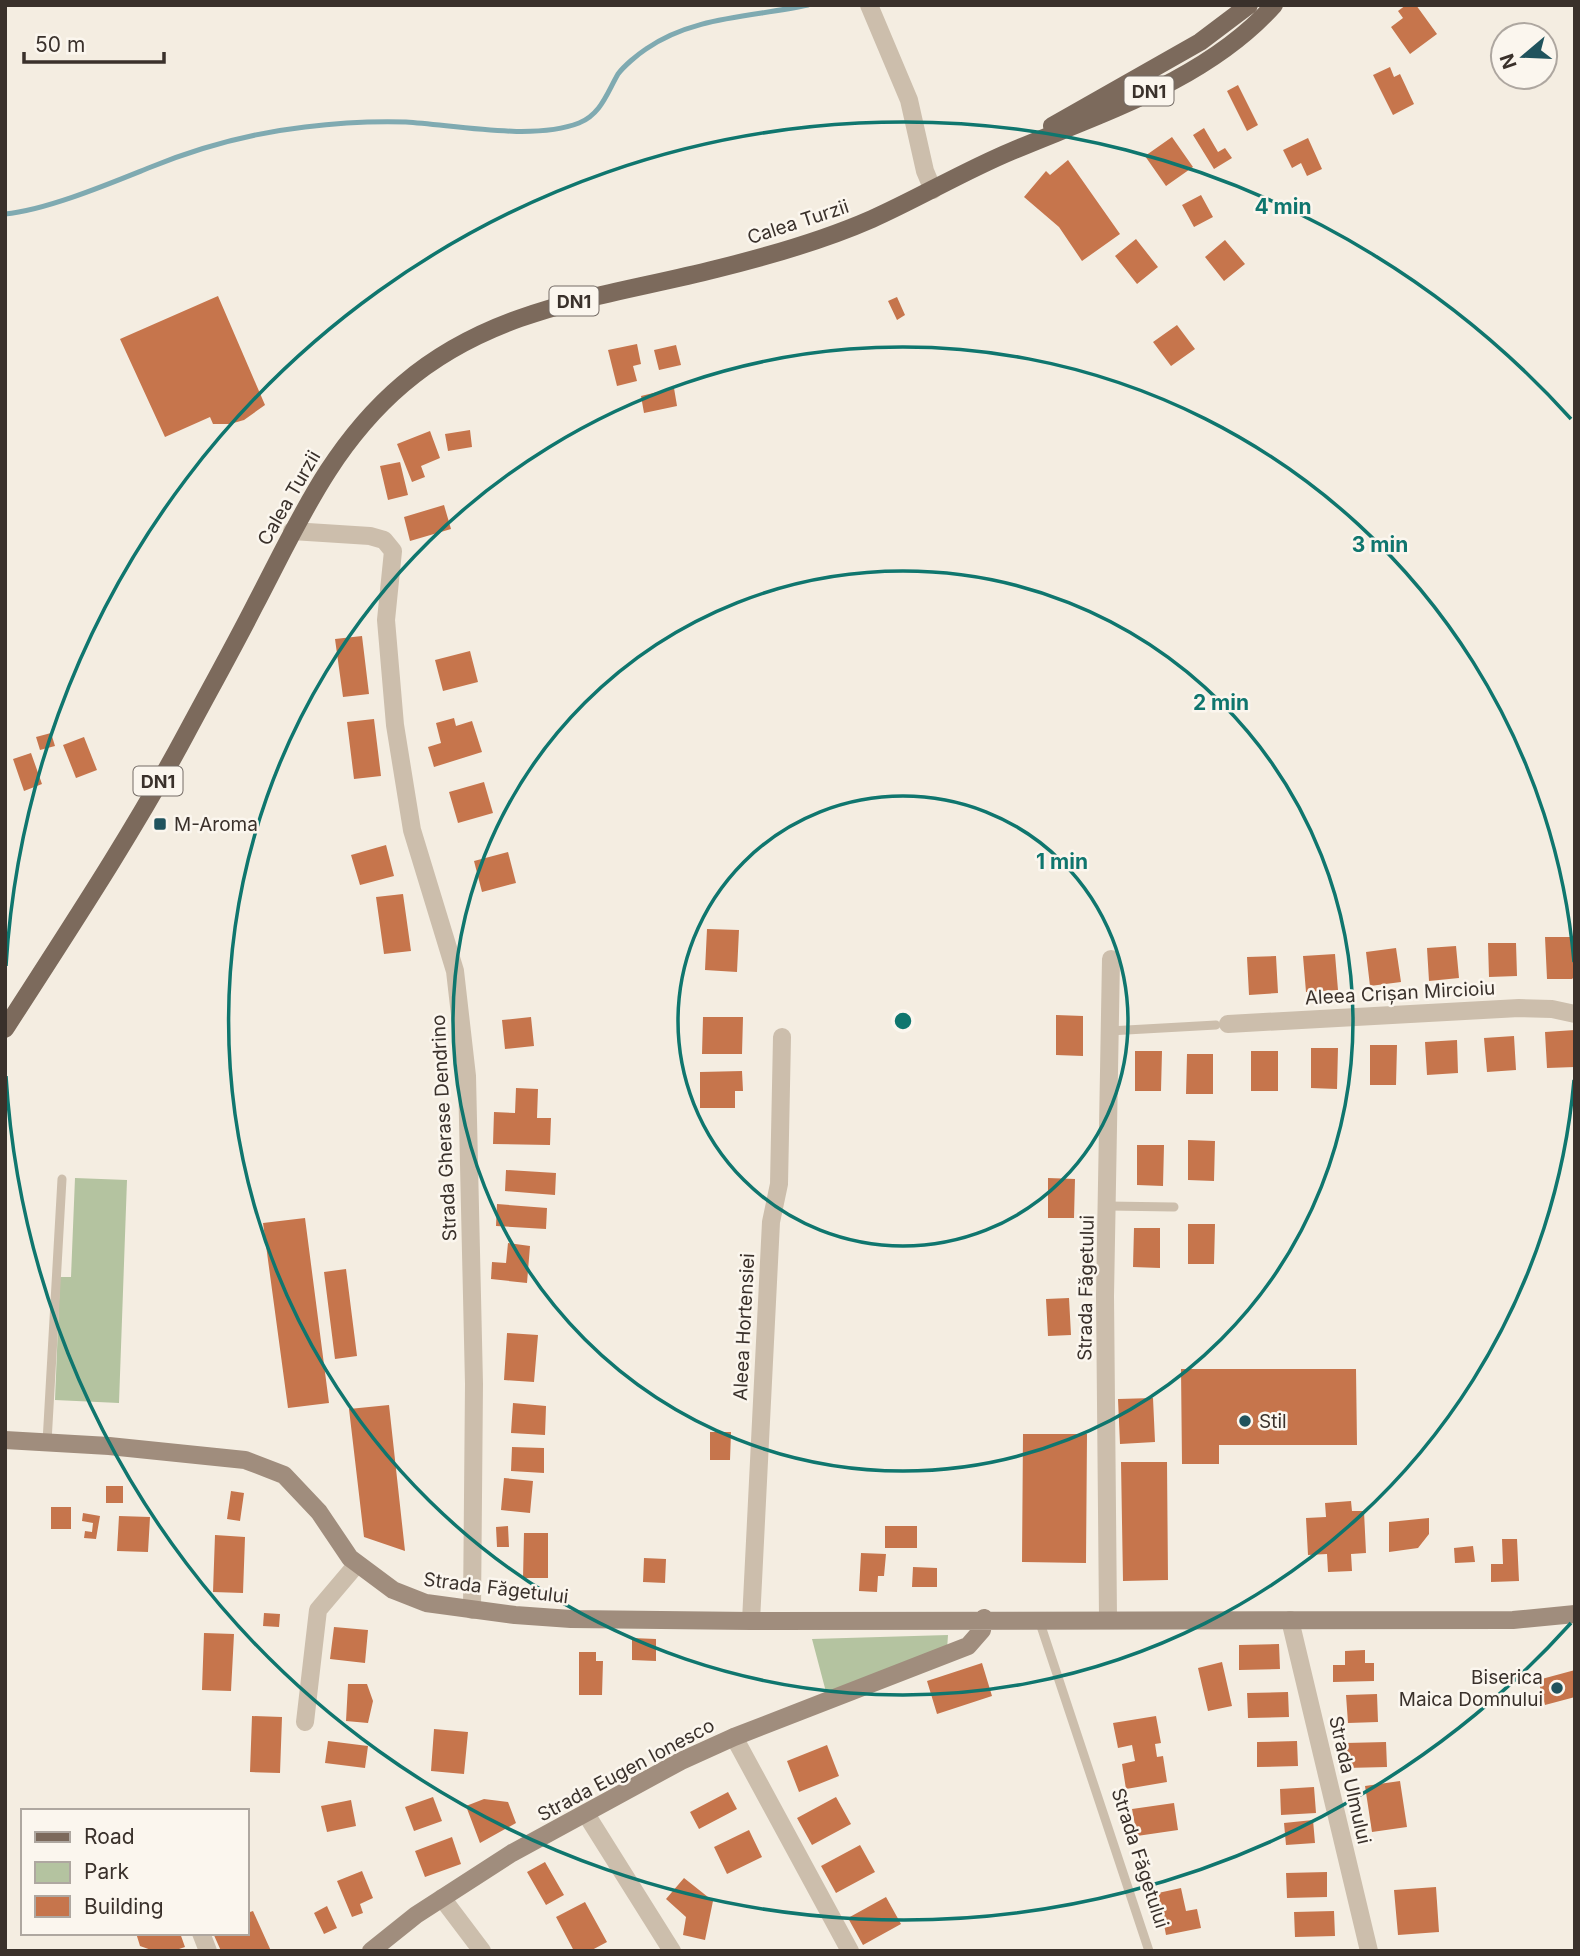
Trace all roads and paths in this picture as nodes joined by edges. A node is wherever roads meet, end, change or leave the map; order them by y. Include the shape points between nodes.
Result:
1 (869, 5) edge
2 (1249, 5) edge
3 (1274, 5) edge
4 (1010, 152) junction
5 (933, 190) junction
6 (292, 531) junction
7 (1111, 958) dead end
8 (1575, 1014) edge
9 (1222, 1024) joint
10 (5, 1029) edge
11 (1109, 1031) junction
12 (782, 1037) dead end
13 (62, 1179) dead end
14 (1108, 1206) junction
15 (1174, 1207) dead end
16 (5, 1440) edge
17 (47, 1442) junction
18 (357, 1564) junction
19 (472, 1610) junction
20 (1575, 1614) edge
21 (985, 1618) junction
22 (1108, 1618) junction
23 (1038, 1619) junction
24 (751, 1620) junction
25 (1290, 1620) junction
26 (305, 1722) dead end
27 (734, 1737) junction
28 (588, 1818) junction
29 (442, 1898) junction
30 (371, 1951) edge
31 (482, 1951) edge
32 (661, 1951) edge
33 (672, 1951) edge
34 (850, 1951) edge
35 (1149, 1951) edge
36 (1368, 1951) edge

1 - 5 street via 909,100
2 - 4 main road, Calea Turzii / DN1 via 1181,54
3 - 4 main road, Calea Turzii / DN1 via 1232,43 1190,70 1109,113
4 - 5 main road, Calea Turzii / DN1
5 - 6 main road, Calea Turzii / DN1 via 791,249 555,306 471,339 402,384 355,432 320,479
6 - 10 main road, Calea Turzii / DN1 via 183,741
6 - 19 street, Strada Gherase Dendrino via 370,536 384,540 393,551 386,620 395,725 412,830 455,971 467,1076 474,1384
7 - 11 street, Strada Făgetului
8 - 9 street, Aleea Crișan Mircioiu via 1519,1008
9 - 11 lane
11 - 14 street, Strada Făgetului
12 - 24 street, Aleea Hortensiei via 779,1184 771,1222
13 - 17 lane
14 - 15 lane
14 - 22 street, Strada Făgetului
16 - 17 main road, Strada Făgetului
17 - 18 main road, Strada Făgetului via 188,1453 245,1460 267,1468 301,1490
18 - 19 main road, Strada Făgetului via 411,1599
18 - 26 street via 318,1611
19 - 24 main road, Strada Făgetului via 571,1619
20 - 25 main road, Strada Făgetului via 1513,1619
21 - 23 main road, Strada Făgetului
21 - 24 main road, Strada Făgetului
21 - 27 main road, Strada Eugen Ionesco via 982,1630 968,1646
22 - 23 main road, Strada Făgetului
22 - 25 main road, Strada Făgetului
23 - 35 lane, Strada Făgetului
25 - 36 street, Strada Ulmului
27 - 28 main road, Strada Eugen Ionesco via 681,1761
27 - 34 street
28 - 29 main road, Strada Eugen Ionesco via 512,1853
28 - 32 street via 603,1854
28 - 33 street
29 - 30 main road, Strada Eugen Ionesco
29 - 31 street

